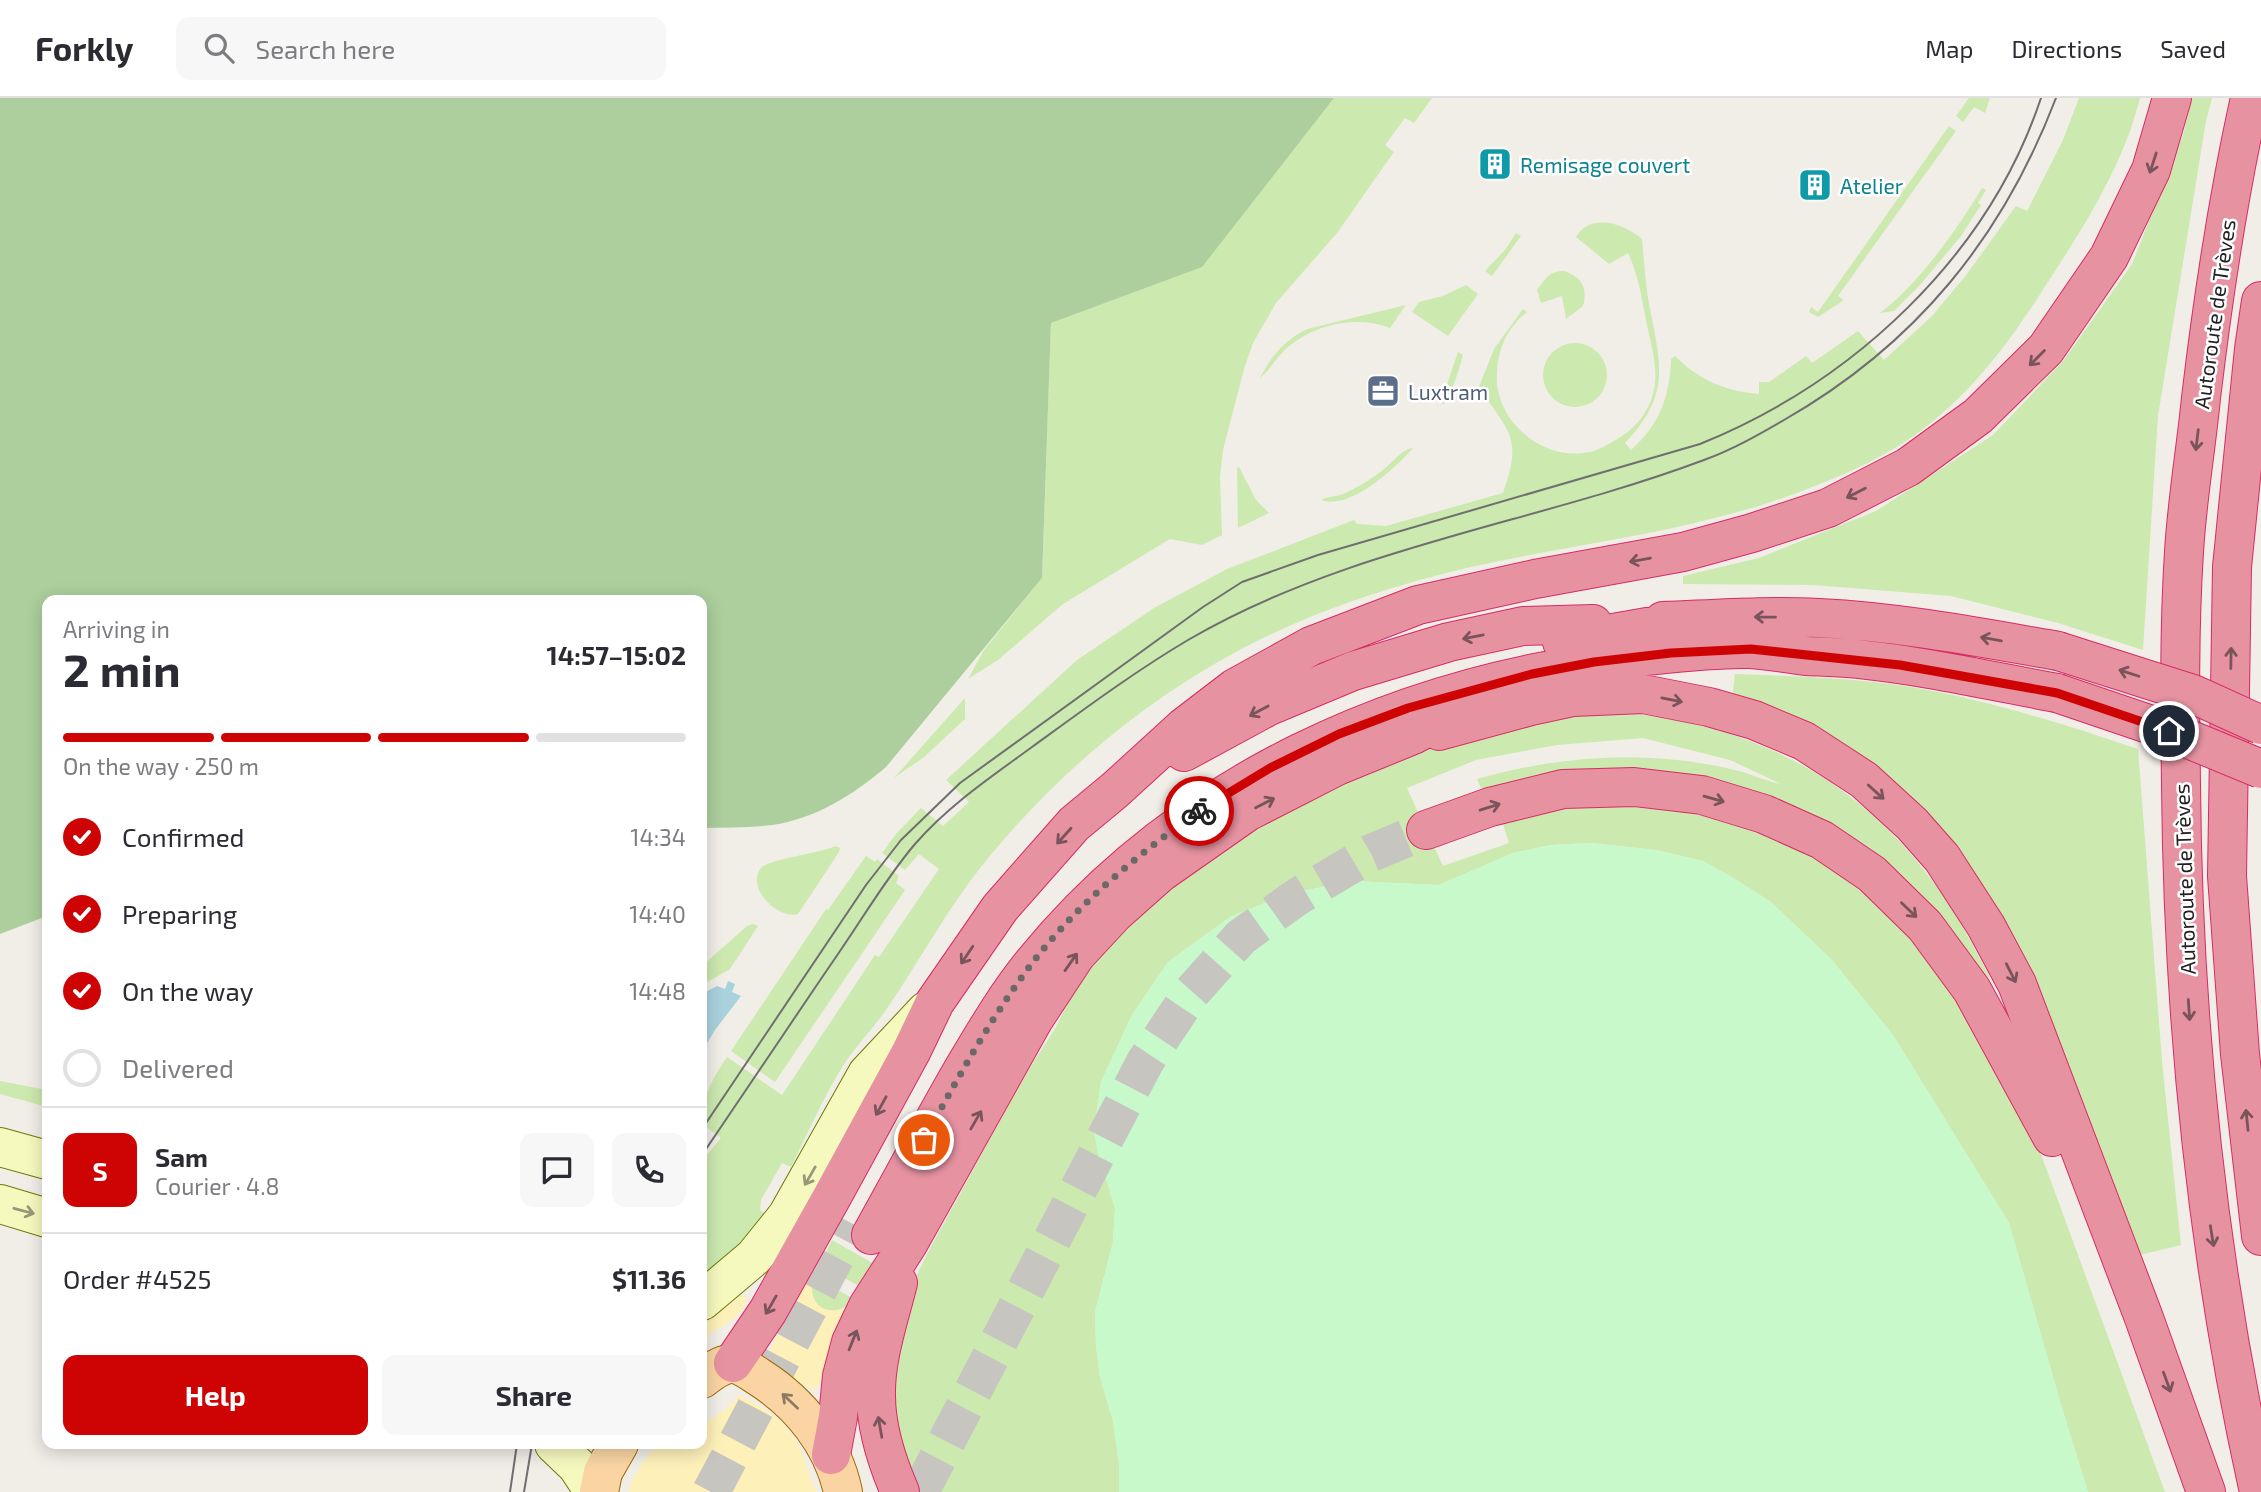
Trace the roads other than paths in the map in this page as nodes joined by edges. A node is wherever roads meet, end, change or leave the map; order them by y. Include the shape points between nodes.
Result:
1 (2172, 98) edge
2 (2247, 109) edge
3 (2261, 301) edge
4 (1687, 620) junction
5 (1804, 656) junction
6 (2261, 725) edge
7 (1413, 735) junction
8 (2261, 769) edge
9 (1115, 790) junction
10 (2229, 800) junction
11 (1426, 830) tunnel mouth
12 (935, 1002) junction
13 (2261, 1011) edge
14 (0, 1147) edge
15 (42, 1159) edge
16 (0, 1205) edge
17 (42, 1217) edge
18 (2261, 1236) edge
19 (908, 1244) junction
20 (707, 1297) edge
21 (2144, 1318) junction
22 (713, 1371) edge
23 (559, 1449) edge
24 (616, 1449) edge
25 (831, 1455) junction
26 (596, 1492) edge
27 (843, 1492) edge
28 (900, 1492) edge
29 (2206, 1492) edge
30 (2259, 1492) edge

1 -> 9 highway via 2151,170 2109,257 2046,349 1978,416 1908,467 1828,508 1752,533 1683,552 1418,606 1311,646 1236,688 1184,727
2 -> 30 highway, Autoroute de Trèves via 2213,300 2184,552 2181,855 2192,1059 2210,1222 2237,1393
10 -> 3 highway, Autoroute de Trèves via 2232,567
4 - 5 highway via 1544,645 1401,686 1254,750 1142,823 1096,862 1013,950 926,1087 862,1229 1031,965 1112,879 1209,803 1339,734 1408,708 1532,674 1671,653 1751,649
6 -> 4 highway, bridge via 2193,694 2058,651 1924,627 1833,619
4 -> 9 highway via 1523,626 1449,642 1353,671 1269,706
5 - 7 highway via 1594,677 1451,715
5 - 8 highway, bridge via 1889,663 2057,693
19 -> 7 highway via 1034,1019 1076,955 1115,913 1160,873 1247,812 1337,766
7 -> 21 highway via 1573,697 1643,694 1754,720 1804,741 1864,780 1942,858 2017,984
9 -> 12 highway via 1074,824 1000,908
10 - 13 highway via 2249,879
18 -> 10 highway, Autoroute de Trèves via 2240,1054 2227,876
11 -> 21 highway via 1490,807 1563,789 1634,787 1702,795 1764,814 1822,840 1862,867 1925,926 1972,990 2046,1123 2116,1287
12 -> 20 main road via 867,1074 787,1216 754,1257
12 -> 22 highway via 768,1311
14 - 15 main road
16 -> 17 main road
25 -> 19 highway via 851,1342
28 -> 19 highway via 889,1467 875,1395 881,1348
21 -> 29 highway
25 -> 22 main road via 799,1409 778,1390 742,1366
23 - 26 main road
24 - 26 main road
25 - 27 main road

